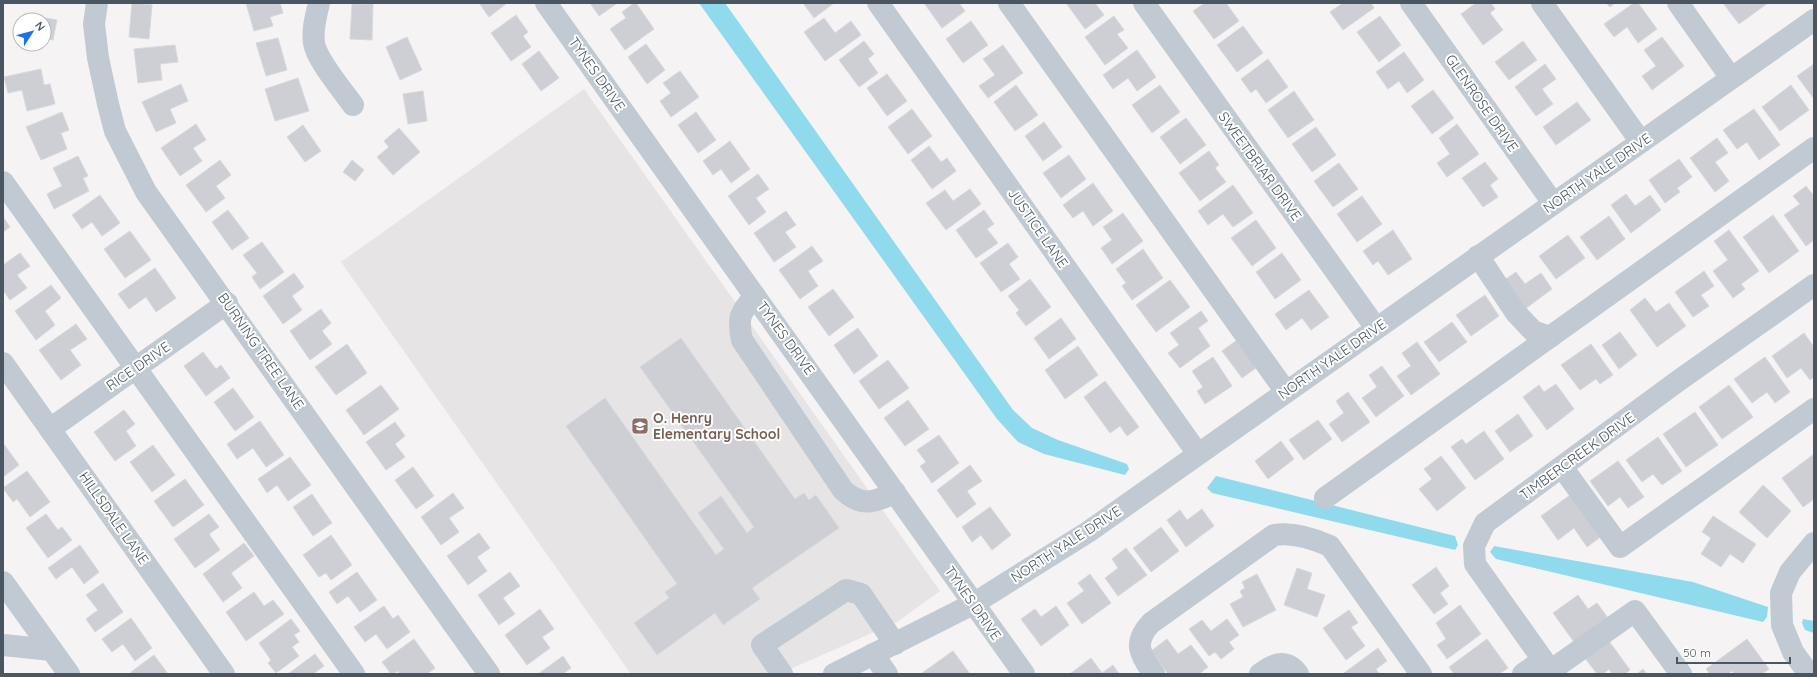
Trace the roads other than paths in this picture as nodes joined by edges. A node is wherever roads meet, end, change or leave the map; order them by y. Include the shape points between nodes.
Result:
1 (96, 3) edge
2 (319, 3) edge
3 (546, 3) edge
4 (878, 3) edge
5 (1009, 3) edge
6 (1144, 3) edge
7 (1411, 3) edge
8 (1542, 3) edge
9 (1678, 3) edge
10 (1814, 20) edge
11 (1731, 78) junction
12 (353, 105) dead end
13 (1641, 142) junction
14 (1814, 148) edge
15 (3, 182) edge
16 (1553, 203) junction
17 (1478, 256) junction
18 (1814, 285) edge
19 (755, 296) junction
20 (227, 303) junction
21 (1376, 328) junction
22 (1550, 338) junction
23 (3, 363) edge
24 (135, 368) junction
25 (1286, 392) junction
26 (1814, 409) edge
27 (50, 429) junction
28 (1198, 454) junction
29 (1562, 467) junction
30 (895, 492) junction
31 (1325, 498) dead end
32 (1814, 542) edge
33 (3, 582) edge
34 (973, 604) junction
35 (895, 644) junction
36 (3, 645) edge
37 (52, 650) junction
38 (873, 654) junction
39 (1549, 668) edge
40 (1292, 669) edge
41 (69, 674) edge
42 (224, 674) edge
43 (354, 674) edge
44 (489, 674) edge
45 (782, 674) edge
46 (834, 674) edge
47 (887, 674) edge
48 (1024, 674) edge
49 (1154, 674) edge
50 (1260, 674) edge
51 (1421, 674) edge
52 (1523, 674) edge
53 (1681, 674) edge
54 (1809, 674) edge

1 - 20 street, BURNING TREE LANE via 94,24 98,58 116,130 146,192
2 - 12 street via 314,23 314,44 327,69
3 - 19 street, TYNES DRIVE
4 - 28 street, JUSTICE LANE
5 - 25 street
6 - 21 street, SWEETBRIAR DRIVE
7 - 16 street, GLENROSE DRIVE
8 - 13 street
9 - 11 street
10 - 11 street, NORTH YALE DRIVE
11 - 13 street, NORTH YALE DRIVE
13 - 16 street, NORTH YALE DRIVE
14 - 22 street
15 - 24 street
16 - 17 street, NORTH YALE DRIVE
17 - 21 street, NORTH YALE DRIVE
17 - 22 street via 1516,313 1533,331
18 - 29 street, TIMBERCREEK DRIVE
19 - 30 street, TYNES DRIVE
19 - 30 street via 740,314 742,340 843,490 851,498 864,502 881,500
20 - 24 street, RICE DRIVE
20 - 44 street, BURNING TREE LANE
21 - 25 street, NORTH YALE DRIVE
22 - 31 street
23 - 27 street, HILLSDALE LANE
24 - 27 street, RICE DRIVE
24 - 43 street
25 - 28 street, NORTH YALE DRIVE
26 - 29 street via 1620,547
27 - 42 street, HILLSDALE LANE
28 - 34 street, NORTH YALE DRIVE via 1088,532
29 - 39 street, TIMBERCREEK DRIVE via 1485,523 1474,546 1476,564
30 - 34 street, TYNES DRIVE
32 - 54 street via 1790,572 1781,593 1782,625 1793,652
33 - 37 street
34 - 35 street, NORTH YALE DRIVE
34 - 48 street, TYNES DRIVE
35 - 38 street, NORTH YALE DRIVE
35 - 45 street via 861,594 846,590 762,645
36 - 37 street
37 - 41 street
38 - 46 street, NORTH YALE DRIVE
38 - 47 street
39 - 52 street
39 - 53 street via 1635,611
40 - 50 street via 1276,663
49 - 51 street via 1141,652 1142,633 1274,535 1286,533 1315,539 1330,546

